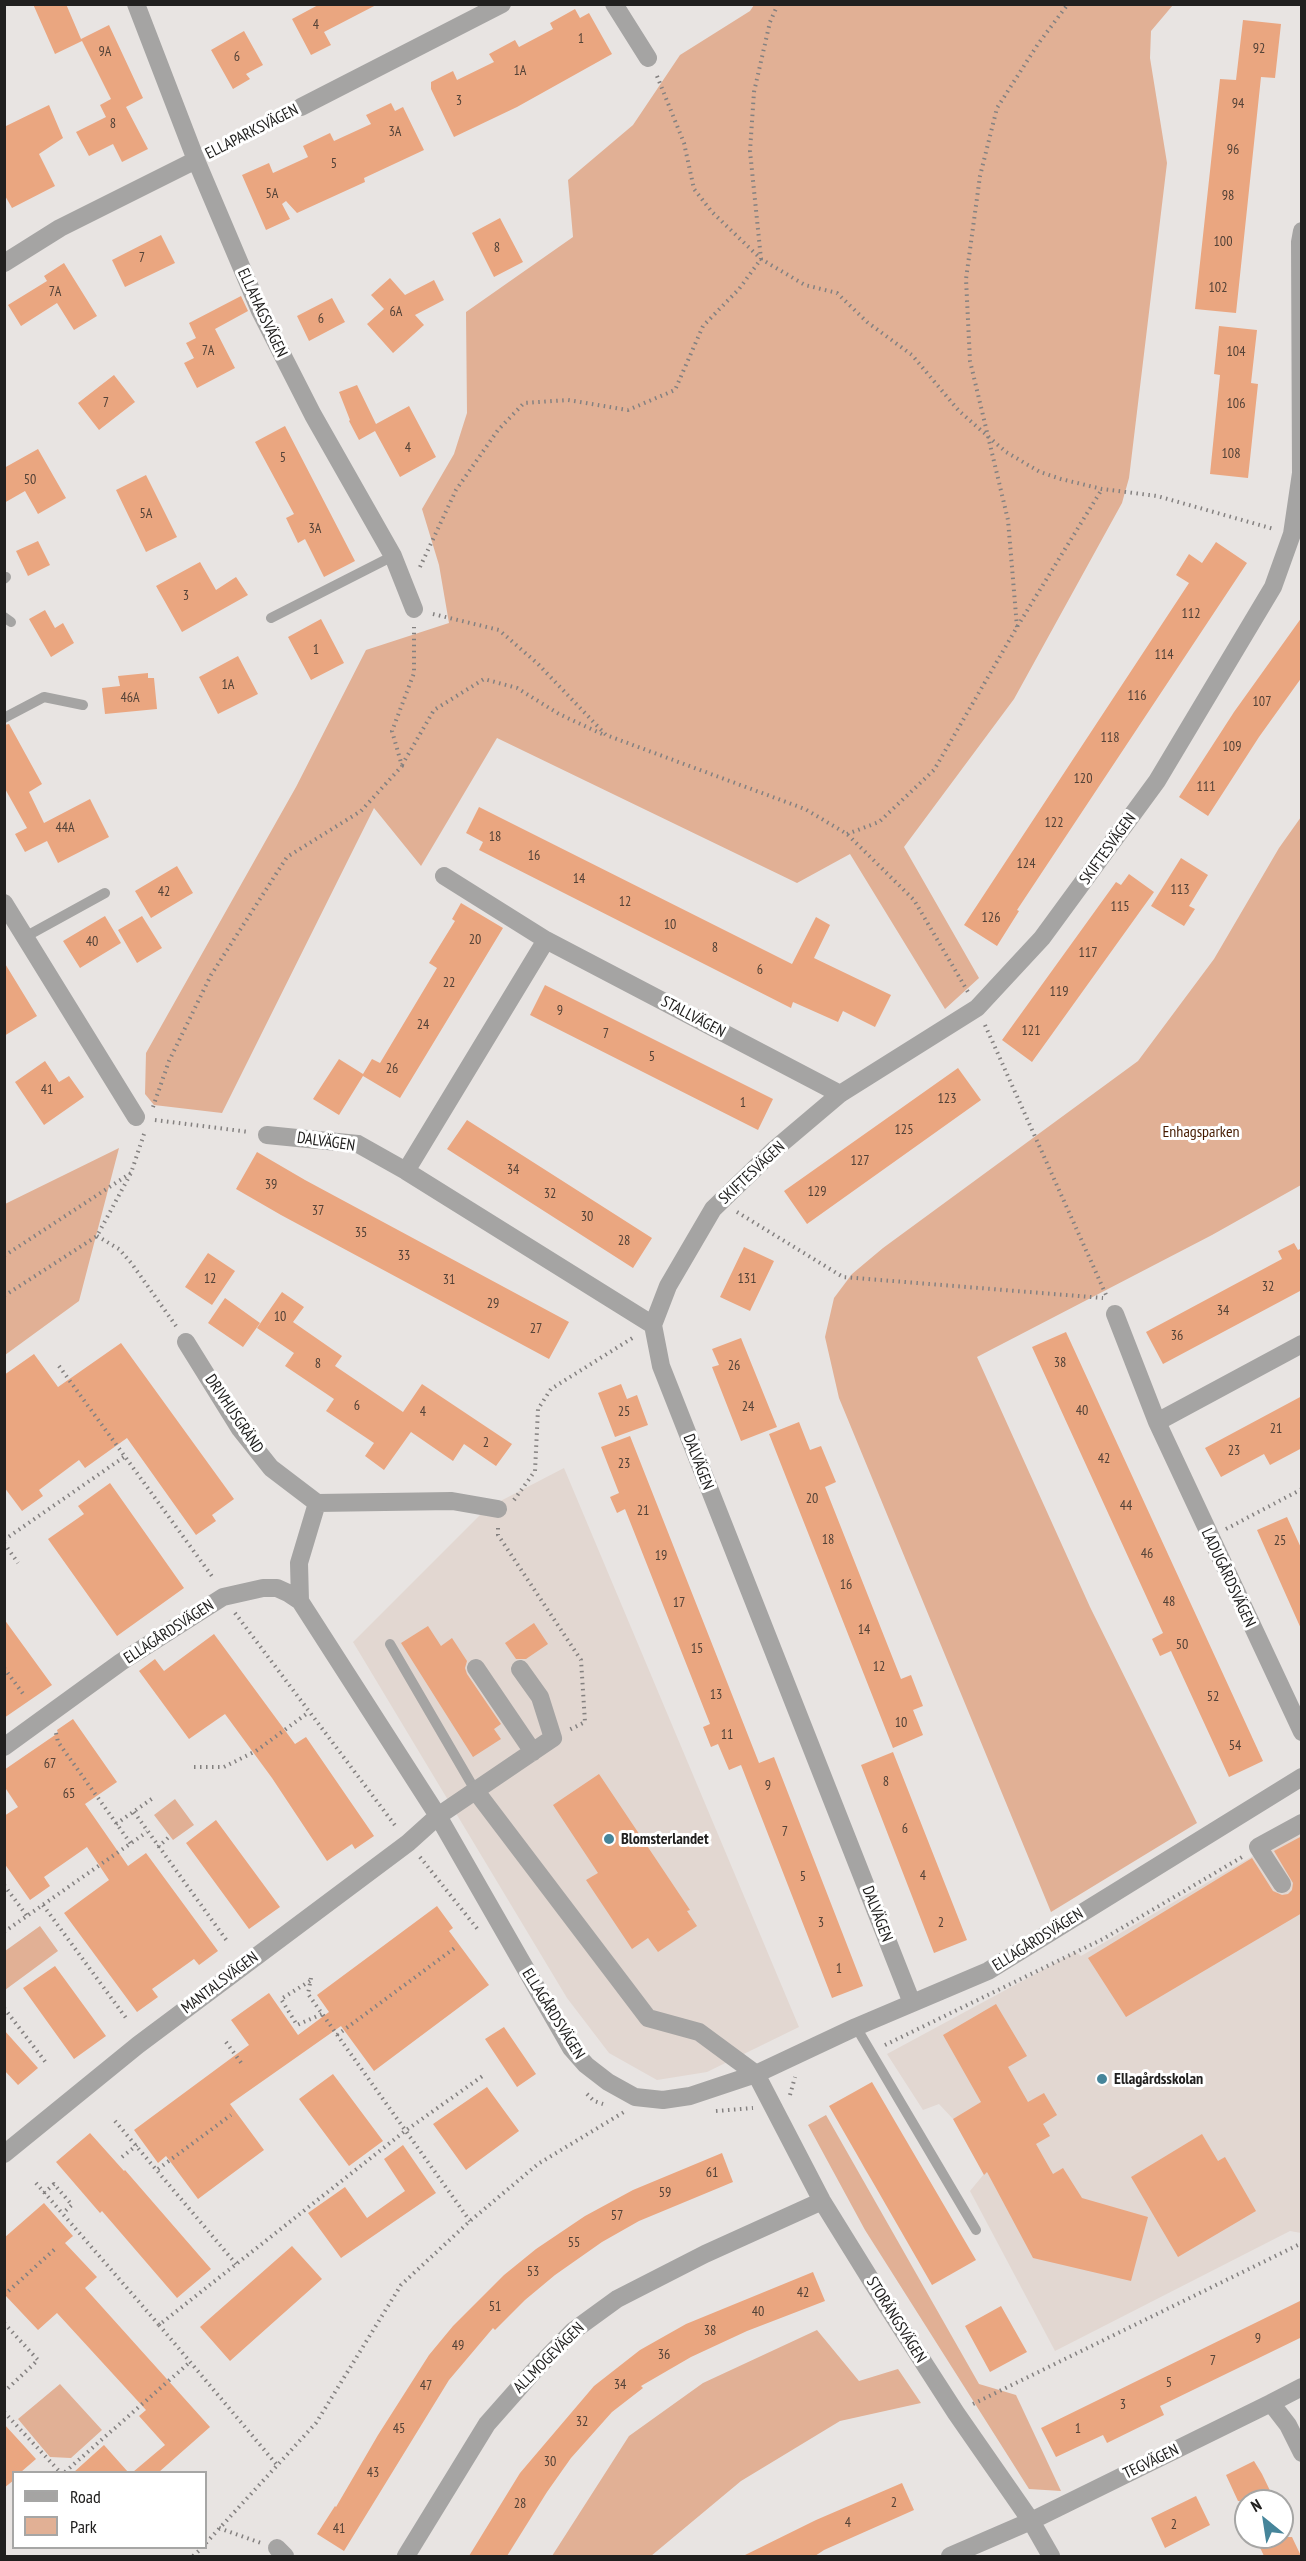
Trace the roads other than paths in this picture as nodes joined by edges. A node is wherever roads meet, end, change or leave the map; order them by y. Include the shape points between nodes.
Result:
1 (136, 4) edge
2 (502, 4) edge
3 (614, 4) edge
4 (648, 58) road end
5 (301, 107) road end
6 (196, 160) junction
7 (1302, 231) edge
8 (4, 263) edge
9 (1297, 535) edge
10 (393, 556) junction
11 (411, 601) road end
12 (272, 618) dead end
13 (83, 705) dead end
14 (4, 718) edge
15 (444, 876) dead end
16 (105, 894) dead end
17 (4, 903) edge
18 (24, 937) junction
19 (546, 940) junction
20 (840, 1094) junction
21 (143, 1118) road end
22 (267, 1135) road end
23 (406, 1171) junction
24 (1111, 1306) road end
25 (653, 1325) junction
26 (186, 1342) road end
27 (1302, 1344) edge
28 (1157, 1422) junction
29 (317, 1503) junction
30 (498, 1509) road end
31 (300, 1601) junction
32 (390, 1644) dead end
33 (476, 1668) dead end
34 (520, 1669) dead end
35 (1302, 1732) edge
36 (4, 1747) edge
37 (533, 1752) junction
38 (1302, 1777) edge
39 (475, 1790) junction
40 (438, 1816) junction
41 (1302, 1823) edge
42 (1282, 1884) dead end
43 (912, 2003) junction
44 (856, 2027) junction
45 (756, 2074) junction
46 (4, 2154) edge
47 (822, 2201) junction
48 (976, 2230) dead end
49 (1302, 2387) edge
50 (1271, 2403) junction
51 (1302, 2453) edge
52 (1031, 2521) junction
53 (406, 2556) edge
54 (950, 2556) edge
55 (1051, 2556) edge

1 - 6 street, ELLAHAGSVÄGEN
2 - 5 street, ELLAPARKSVÄGEN
3 - 4 street
6 - 8 street, ELLAPARKSVÄGEN via 60,228
6 - 10 street, ELLAHAGSVÄGEN via 276,345
7 - 9 street, SKIFTESVÄGEN
9 - 20 street, SKIFTESVÄGEN via 1273,587 1157,781 1042,938 977,1008
10 - 11 street, ELLAHAGSVÄGEN
10 - 12 lane
13 - 14 lane via 44,697
15 - 19 street, STALLVÄGEN
16 - 18 lane
17 - 18 street
18 - 21 street
19 - 20 street, STALLVÄGEN
19 - 23 street
20 - 25 street, SKIFTESVÄGEN via 713,1209 668,1286
22 - 23 street, DALVÄGEN via 358,1144
23 - 25 street, DALVÄGEN
24 - 28 street, LADUGÅRDSVÄGEN
25 - 43 street, DALVÄGEN via 661,1366
26 - 29 street, DRIVHUSGRÄND via 240,1429 271,1468
27 - 28 street
28 - 35 street, LADUGÅRDSVÄGEN
29 - 30 street via 452,1501
29 - 31 street via 299,1563
31 - 36 street, ELLAGÅRDSVÄGEN via 277,1588 223,1597 121,1662
31 - 40 street, ELLAGÅRDSVÄGEN
32 - 39 lane
33 - 37 street
34 - 37 street, MANTALSVÄGEN via 540,1697 553,1738
37 - 39 street, MANTALSVÄGEN
38 - 43 street, ELLAGÅRDSVÄGEN via 988,1971
39 - 40 street, MANTALSVÄGEN
39 - 45 street via 648,2018 699,2032
40 - 45 street, ELLAGÅRDSVÄGEN via 571,2048 586,2066 635,2097 663,2100 690,2097
40 - 46 street, MANTALSVÄGEN via 408,1843 138,2045
41 - 42 street via 1258,1847
43 - 44 street, ELLAGÅRDSVÄGEN
44 - 45 street, ELLAGÅRDSVÄGEN
44 - 48 lane
45 - 47 street, STORÄNGSVÄGEN
47 - 52 street, STORÄNGSVÄGEN via 956,2413
47 - 53 street, ALLMOGEVÄGEN via 627,2294 573,2331 488,2424
49 - 50 street, TEGVÄGEN
50 - 51 street
50 - 52 street, TEGVÄGEN
52 - 54 street
52 - 55 street, STORÄNGSVÄGEN

